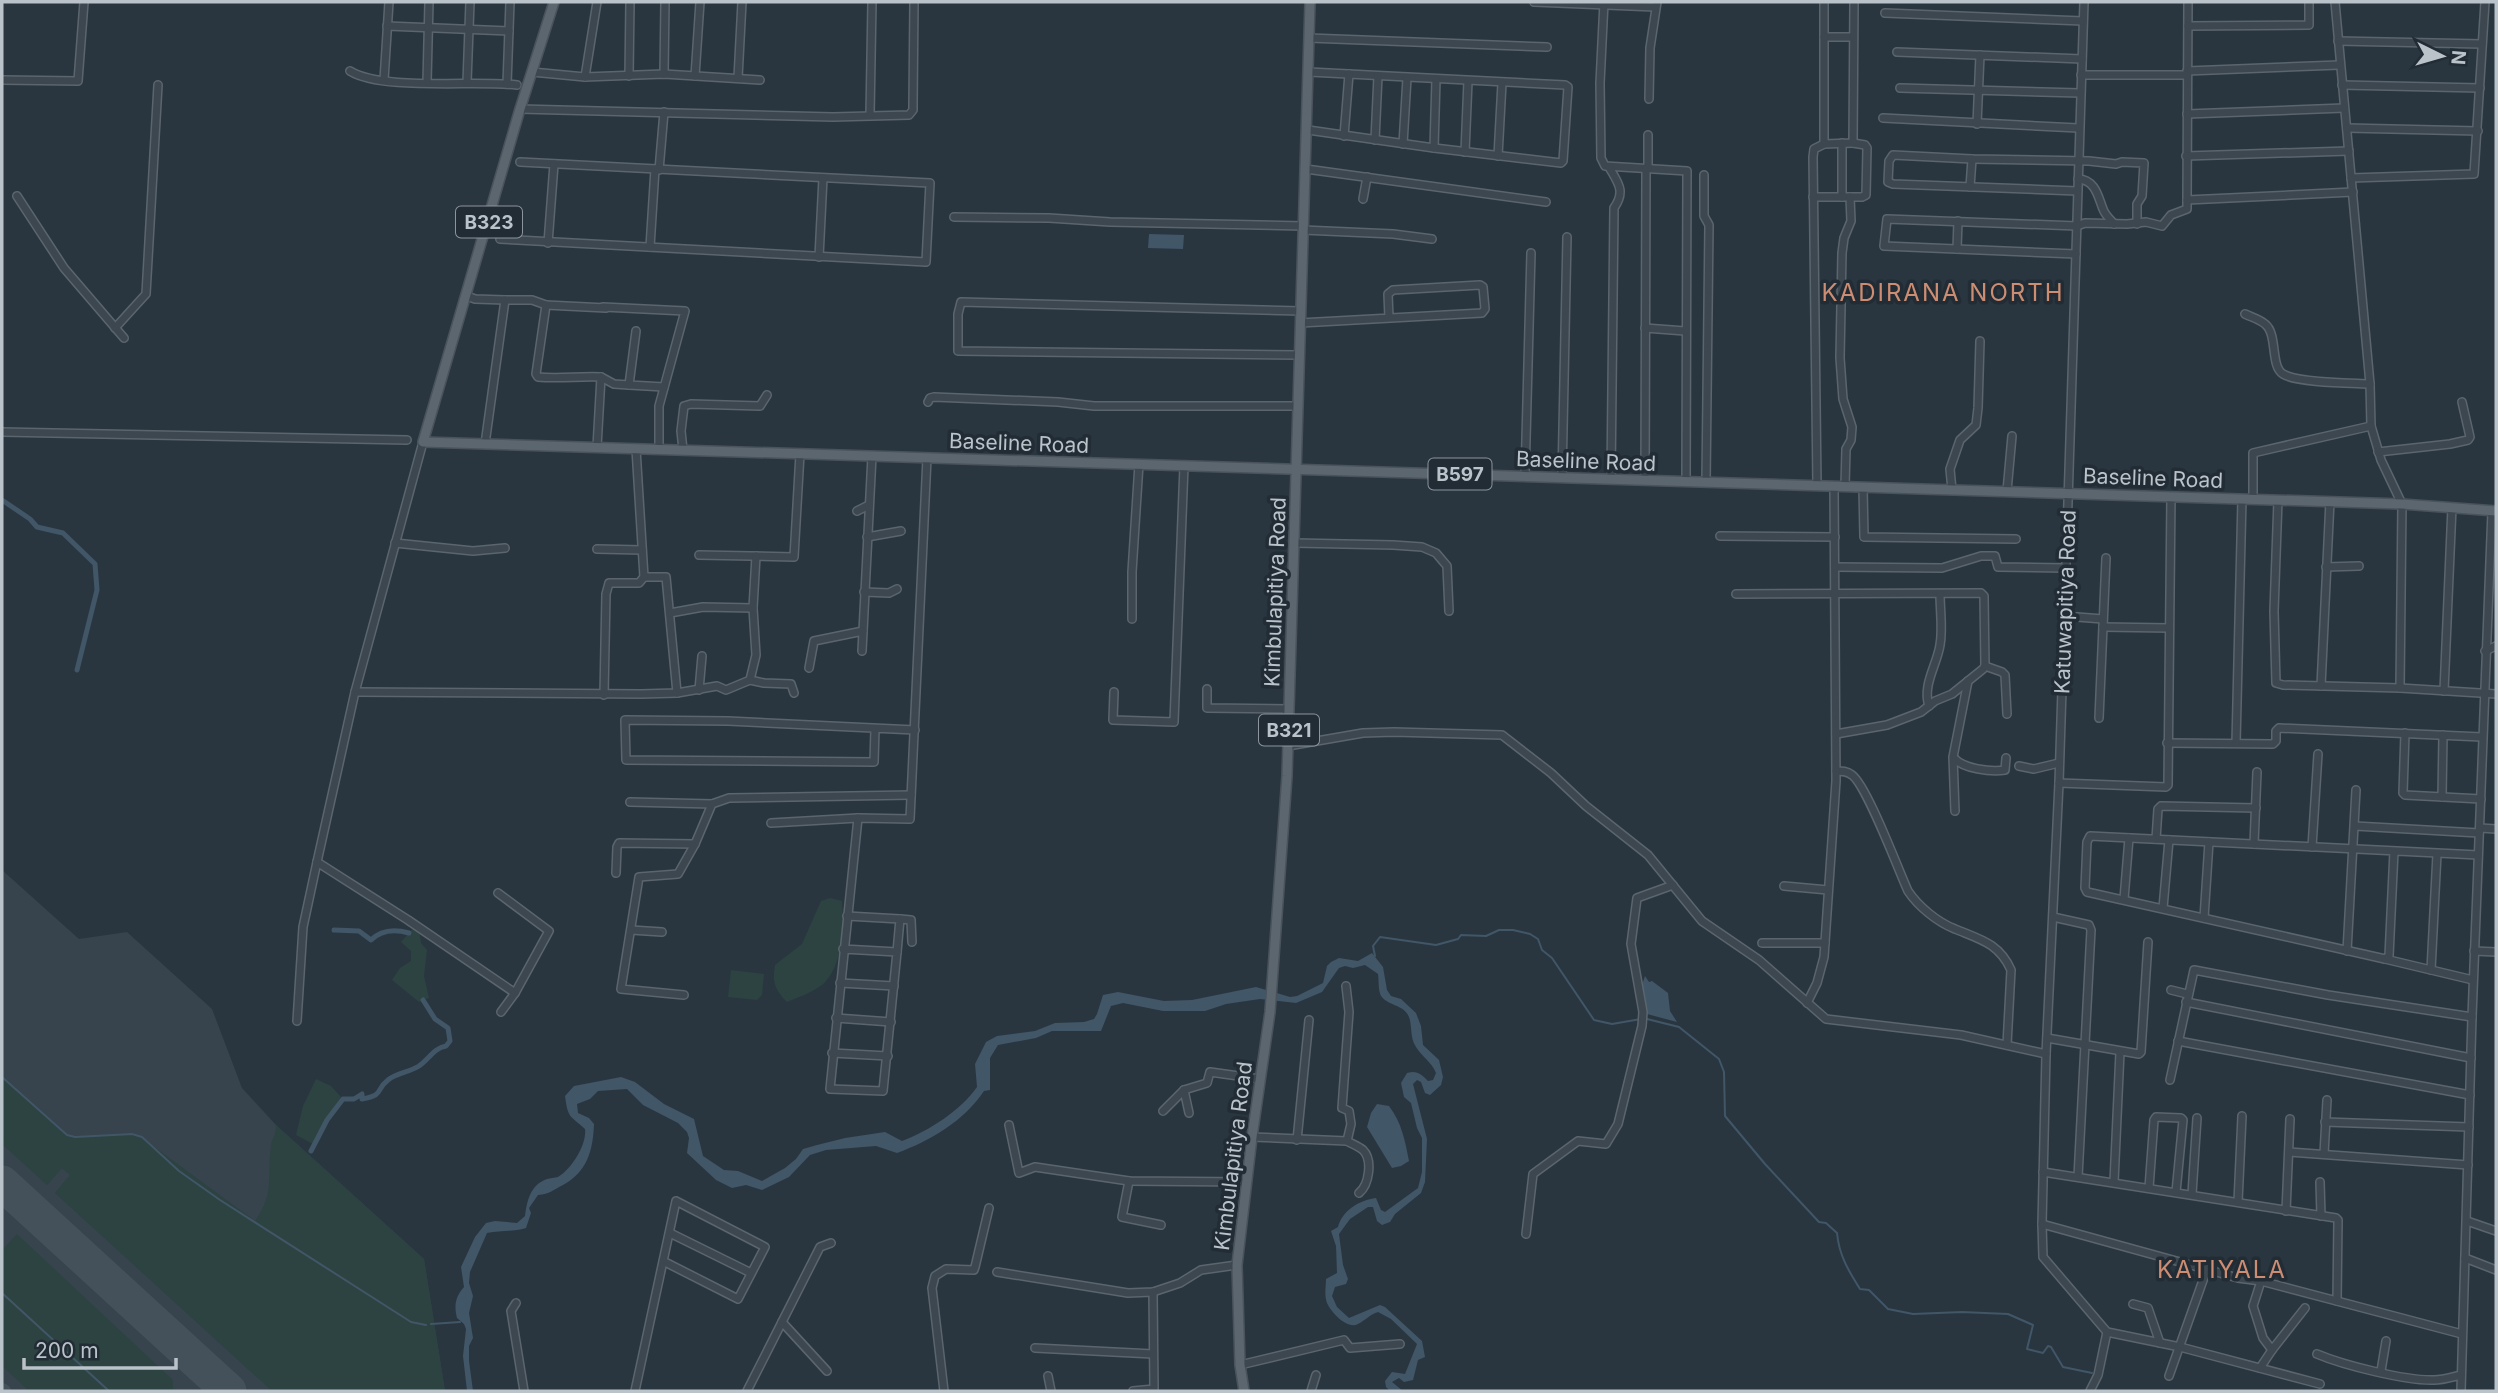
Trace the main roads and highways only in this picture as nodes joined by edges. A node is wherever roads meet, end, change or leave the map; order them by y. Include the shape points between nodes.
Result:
1 (554, 2) edge
2 (1310, 2) edge
3 (423, 442) joint
4 (1296, 469) junction
5 (2494, 511) edge
6 (1244, 1391) edge

1 - 3 main road, B323
2 - 4 main road, Kimbulapitiya Road / B321
3 - 4 main road, Baseline Road / B597
4 - 5 main road, Baseline Road / B597 via 2330,501
4 - 6 main road, Kimbulapitiya Road / B321 via 1288,746 1272,990 1237,1265

